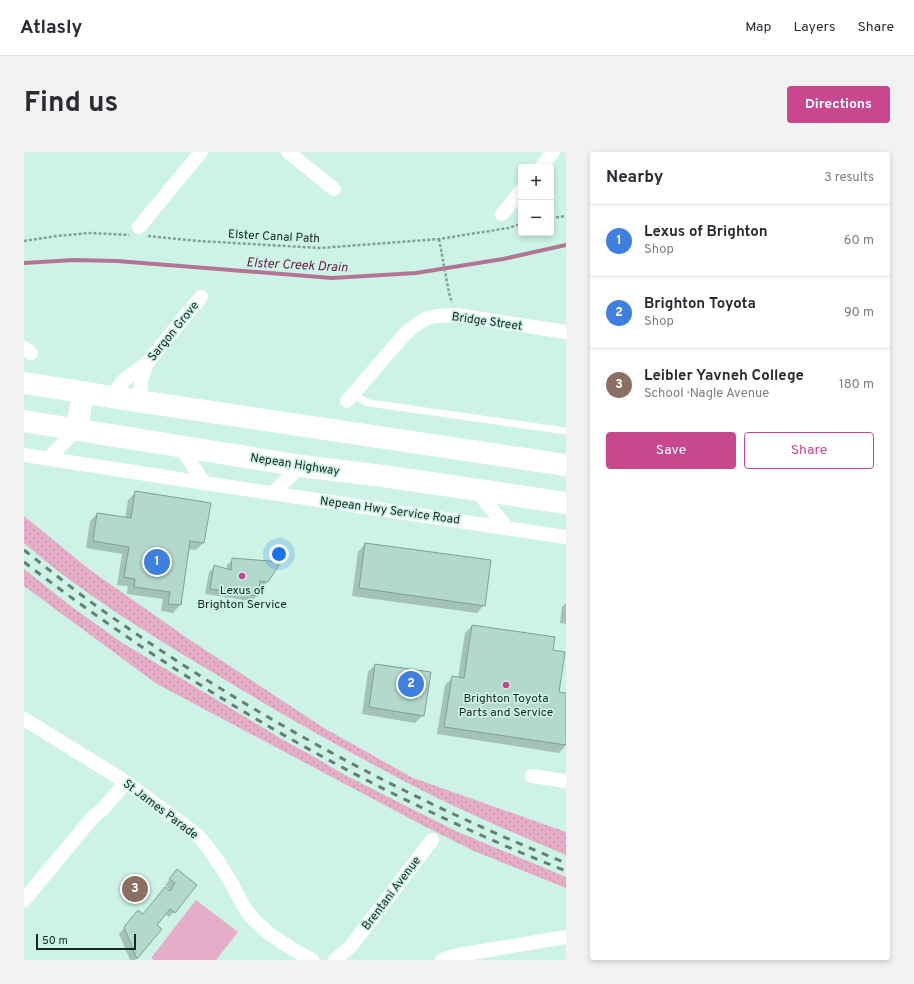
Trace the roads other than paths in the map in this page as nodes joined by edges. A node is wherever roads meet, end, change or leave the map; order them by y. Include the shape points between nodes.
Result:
1 (202, 152) edge
2 (288, 152) edge
3 (553, 152) edge
4 (543, 164) edge
5 (334, 189) dead end
6 (518, 195) edge
7 (502, 214) dead end
8 (138, 233) road end
9 (201, 297) dead end
10 (566, 332) edge
11 (146, 364) junction
12 (24, 383) edge
13 (83, 392) junction
14 (111, 397) junction
15 (350, 398) joint
16 (140, 402) junction
17 (24, 421) edge
18 (77, 429) junction
19 (566, 431) edge
20 (181, 447) junction
21 (24, 455) edge
22 (48, 459) junction
23 (566, 465) edge
24 (301, 466) junction
25 (204, 483) junction
26 (476, 490) junction
27 (272, 493) junction
28 (566, 504) edge
29 (507, 528) junction
30 (566, 537) edge
31 (24, 719) edge
32 (532, 776) dead end
33 (123, 780) junction
34 (566, 781) edge
35 (432, 840) dead end
36 (24, 900) edge
37 (566, 937) edge
38 (286, 945) junction
39 (351, 946) junction
40 (301, 960) edge
41 (312, 960) edge
42 (335, 960) edge
43 (344, 960) edge
44 (442, 960) edge

1 - 8 street
2 - 5 street
3 - 4 street
6 - 7 street
9 - 11 street, Sargon Grove
10 - 15 street, Bridge Street via 456,316 430,317 413,326 405,334
11 - 14 street, Sargon Grove via 124,380
11 - 16 street, Sargon Grove via 141,382
12 - 13 highway
13 - 14 highway
13 - 18 highway
14 - 16 highway
15 - 19 lane via 369,403
16 - 23 highway
17 - 18 highway, Nepean Highway
18 - 20 highway, Nepean Highway
18 - 22 street
20 - 24 highway, Nepean Highway
20 - 25 street
21 - 22 street, Nepean Hwy Service Road
22 - 25 street, Nepean Hwy Service Road
24 - 26 highway, Nepean Highway
24 - 27 street
25 - 27 street, Nepean Hwy Service Road
26 - 28 highway, Nepean Highway
26 - 29 street
27 - 29 street, Nepean Hwy Service Road
29 - 30 street, Nepean Hwy Service Road
31 - 33 street, St James Parade
32 - 34 street
33 - 36 street via 104,808 92,817
33 - 38 street, St James Parade via 205,843 245,909 260,926
35 - 39 street, Brentani Avenue
37 - 44 street
38 - 40 street, St James Parade
38 - 41 street, St James Parade
39 - 42 street, Brentani Avenue
39 - 43 street, Brentani Avenue

